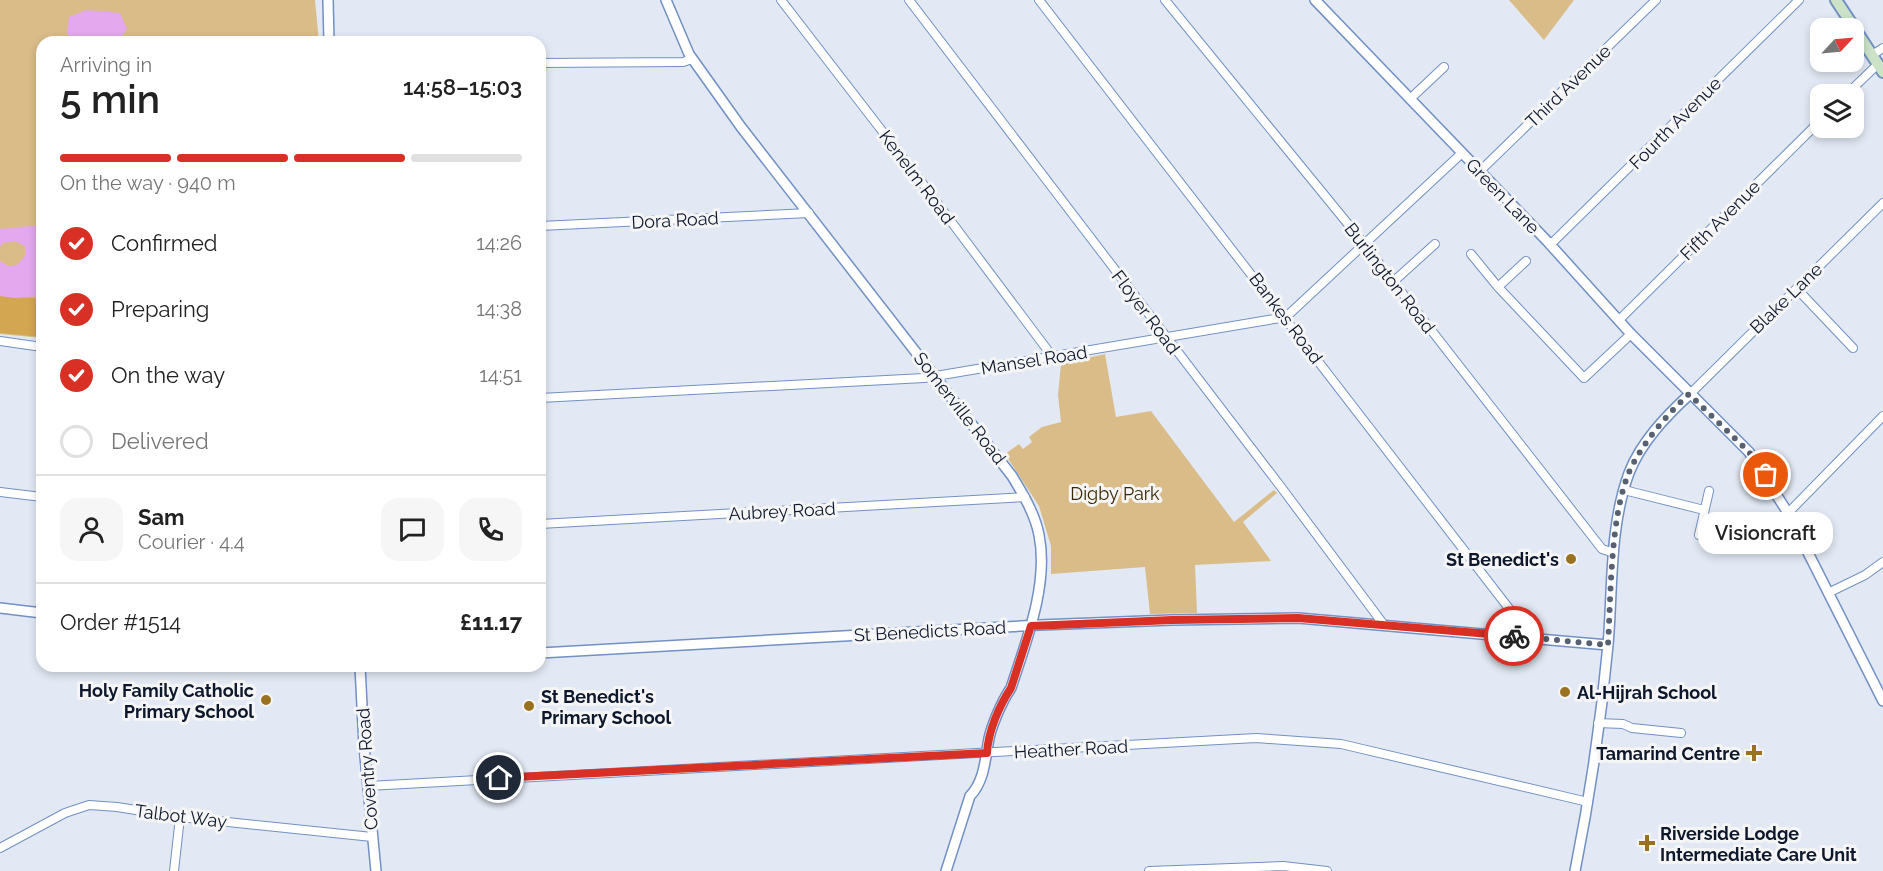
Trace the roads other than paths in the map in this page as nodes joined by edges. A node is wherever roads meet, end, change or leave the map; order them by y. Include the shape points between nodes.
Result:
1 (328, 0) edge
2 (666, 0) edge
3 (781, 0) edge
4 (909, 0) edge
5 (1040, 0) edge
6 (1165, 0) edge
7 (1316, 0) edge
8 (1656, 0) edge
9 (1799, 0) edge
10 (1836, 0) edge
11 (328, 36) edge
12 (1883, 48) edge
13 (692, 59) junction
14 (546, 63) edge
15 (1878, 64) edge
16 (1444, 67) dead end
17 (1857, 84) edge
18 (1410, 99) junction
19 (1810, 131) edge
20 (1461, 153) junction
21 (1479, 172) junction
22 (1883, 203) edge
23 (809, 213) junction
24 (546, 226) edge
25 (1364, 244) junction
26 (1436, 244) dead end
27 (1550, 245) junction
28 (1471, 254) dead end
29 (1526, 261) dead end
30 (1393, 282) junction
31 (1498, 287) junction
32 (1797, 289) junction
33 (1286, 316) junction
34 (1619, 320) junction
35 (1631, 334) junction
36 (1166, 338) junction
37 (0, 341) edge
38 (36, 346) edge
39 (1853, 348) dead end
40 (1052, 356) junction
41 (935, 376) junction
42 (1689, 394) junction
43 (546, 398) edge
44 (1883, 416) edge
45 (1624, 490) junction
46 (1709, 491) dead end
47 (0, 492) edge
48 (36, 496) edge
49 (1025, 497) junction
50 (1704, 510) junction
51 (1788, 513) junction
52 (546, 524) edge
53 (1699, 535) dead end
54 (1614, 553) junction
55 (1883, 562) edge
56 (1828, 593) junction
57 (0, 608) edge
58 (36, 612) edge
59 (1384, 625) junction
60 (1031, 626) junction
61 (1531, 637) junction
62 (1608, 645) junction
63 (546, 653) edge
64 (360, 672) edge
65 (1883, 701) edge
66 (1598, 723) junction
67 (1682, 733) dead end
68 (987, 753) junction
69 (368, 786) junction
70 (1588, 802) junction
71 (180, 817) junction
72 (372, 837) junction
73 (0, 848) edge
74 (1282, 868) edge
75 (174, 871) edge
76 (376, 871) edge
77 (946, 871) edge
78 (1149, 871) edge
79 (1168, 871) edge
80 (1327, 871) edge
81 (1575, 871) edge

1 - 11 street
2 - 13 street, Somerville Road
3 - 40 street, Kenelm Road
4 - 36 street, Floyer Road
5 - 33 street, Bankes Road
6 - 25 street, Burlington Road
7 - 18 street, Green Lane
8 - 21 street, Third Avenue
9 - 27 street, Fourth Avenue
10 - 15 main road
12 - 15 street
13 - 14 street
13 - 23 street, Somerville Road
15 - 17 street
16 - 18 street
18 - 20 street, Green Lane
19 - 34 street, Fifth Avenue
20 - 21 street, Green Lane
20 - 25 street
21 - 27 street, Green Lane
22 - 32 street, Blake Lane
23 - 24 street, Dora Road
23 - 41 street, Somerville Road
25 - 30 street, Burlington Road
25 - 33 street
26 - 30 street
27 - 34 street, Green Lane
28 - 31 street
29 - 31 street
30 - 54 street, Burlington Road via 1602,549
31 - 35 street via 1584,378
32 - 39 street
32 - 42 street, Blake Lane
33 - 36 street, Mansel Road
33 - 61 street, Bankes Road
34 - 35 street, Green Lane
35 - 42 street, Green Lane
36 - 40 street, Mansel Road
36 - 59 street, Floyer Road
37 - 38 street
40 - 41 street, Mansel Road
41 - 43 street, Mansel Road
41 - 49 street, Somerville Road
42 - 45 street via 1649,436
42 - 51 street, Green Lane via 1749,452
44 - 51 street
45 - 50 street
45 - 54 street
46 - 50 street
47 - 48 street
49 - 52 street, Aubrey Road
49 - 60 street, Somerville Road via 1039,535 1041,556
50 - 53 street
51 - 56 street, Green Lane
54 - 62 street
55 - 56 street
56 - 65 street, Green Lane
57 - 58 street
59 - 60 street, St Benedicts Road via 1298,618
59 - 61 street, St Benedicts Road
60 - 63 street, St Benedicts Road
60 - 68 street, Somerville Road
61 - 62 street, St Benedicts Road
62 - 66 street
64 - 69 street, Coventry Road
66 - 67 street
66 - 70 street
68 - 69 street, Heather Road
68 - 70 street, Heather Road via 1257,738 1341,744
68 - 77 street, Somerville Road via 978,789 970,796
69 - 72 street, Coventry Road
70 - 81 street
71 - 72 street, Talbot Way
71 - 73 street, Talbot Way via 89,805 65,813
71 - 75 street
72 - 76 street, Coventry Road
74 - 79 street
74 - 80 street
78 - 79 street

